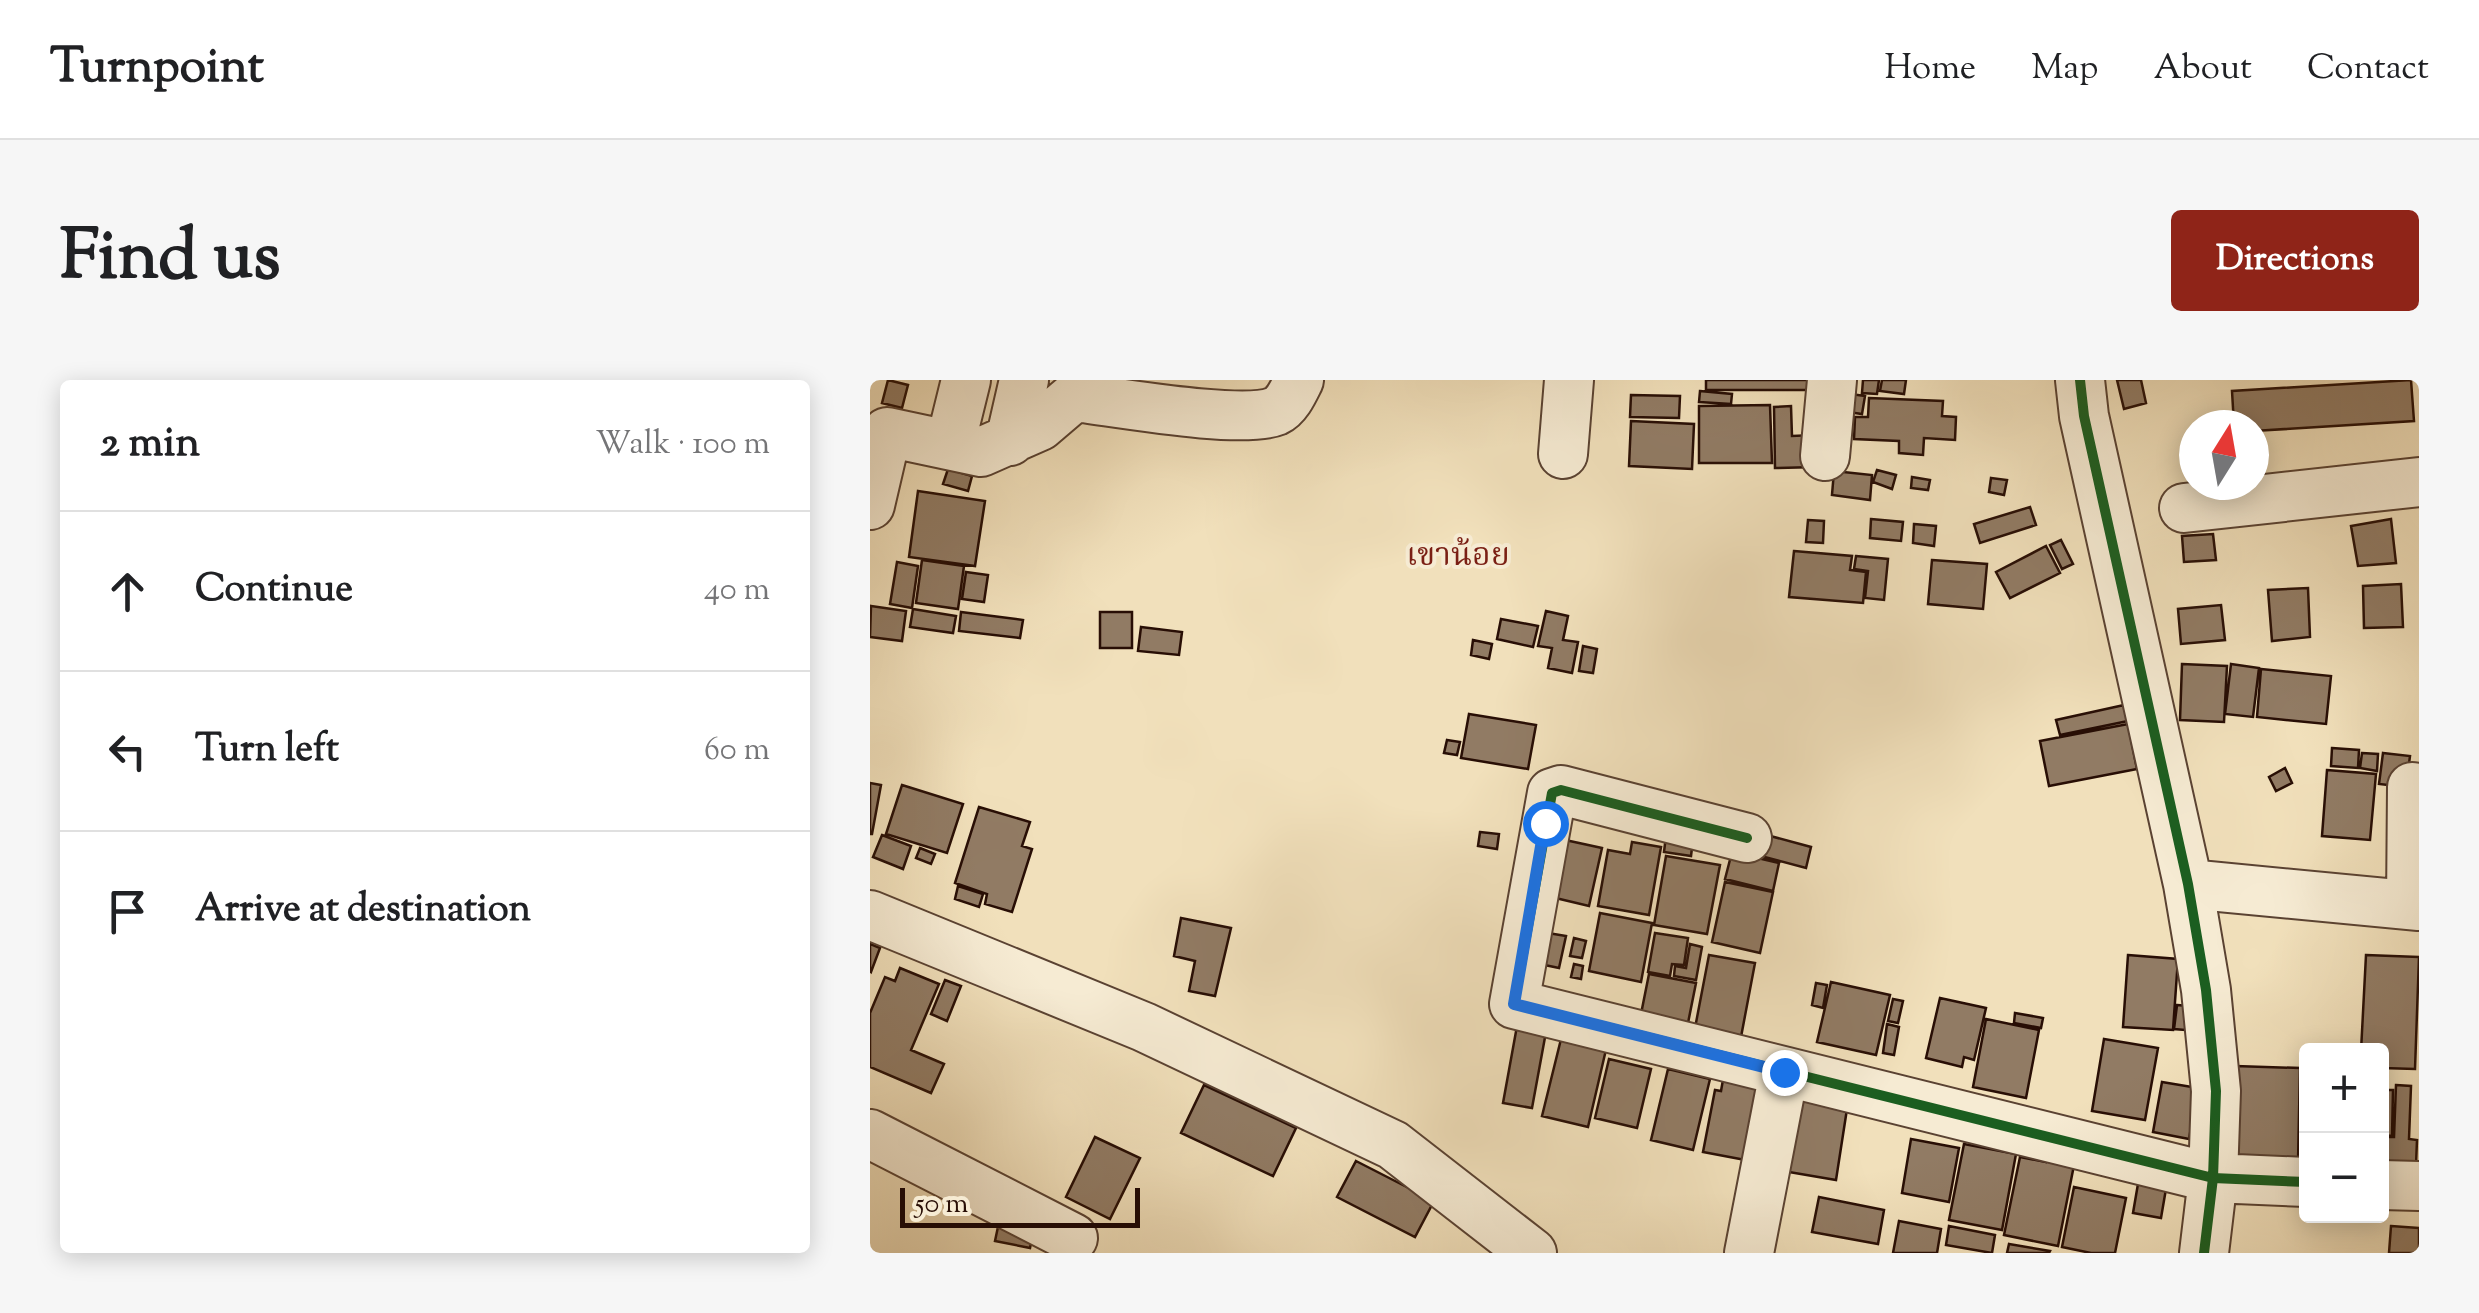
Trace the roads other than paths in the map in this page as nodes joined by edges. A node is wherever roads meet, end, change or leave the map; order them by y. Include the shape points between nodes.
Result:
1 (966, 380) edge
2 (1024, 380) edge
3 (1299, 380) edge
4 (1569, 380) edge
5 (1832, 380) edge
6 (2080, 380) edge
7 (878, 429) edge
8 (1010, 440) junction
9 (950, 445) junction
10 (1563, 454) dead end
11 (1825, 456) dead end
12 (2419, 482) edge
13 (870, 506) edge
14 (2184, 508) dead end
15 (2419, 788) edge
16 (1748, 838) dead end
17 (2188, 884) junction
18 (2415, 905) edge
19 (870, 914) edge
20 (1784, 1072) junction
21 (870, 1134) edge
22 (2212, 1178) junction
23 (2299, 1182) edge
24 (2389, 1184) edge
25 (2419, 1186) edge
26 (1073, 1238) dead end
27 (1532, 1253) edge
28 (1749, 1253) edge
29 (2204, 1253) edge

1 - 9 street
2 - 8 street
3 - 8 street via 1278,410 1231,416 1074,397 1040,426
4 - 10 street
5 - 11 street
6 - 17 street
7 - 9 street
7 - 13 street
8 - 9 street via 981,452
12 - 14 street
15 - 18 street via 2412,787
16 - 20 street via 1552,793 1514,1004
17 - 18 street
17 - 22 street via 2216,1091
19 - 27 street via 1144,1027 1393,1144
20 - 22 street
20 - 28 street
21 - 26 street
22 - 23 street
22 - 29 street
24 - 25 street

